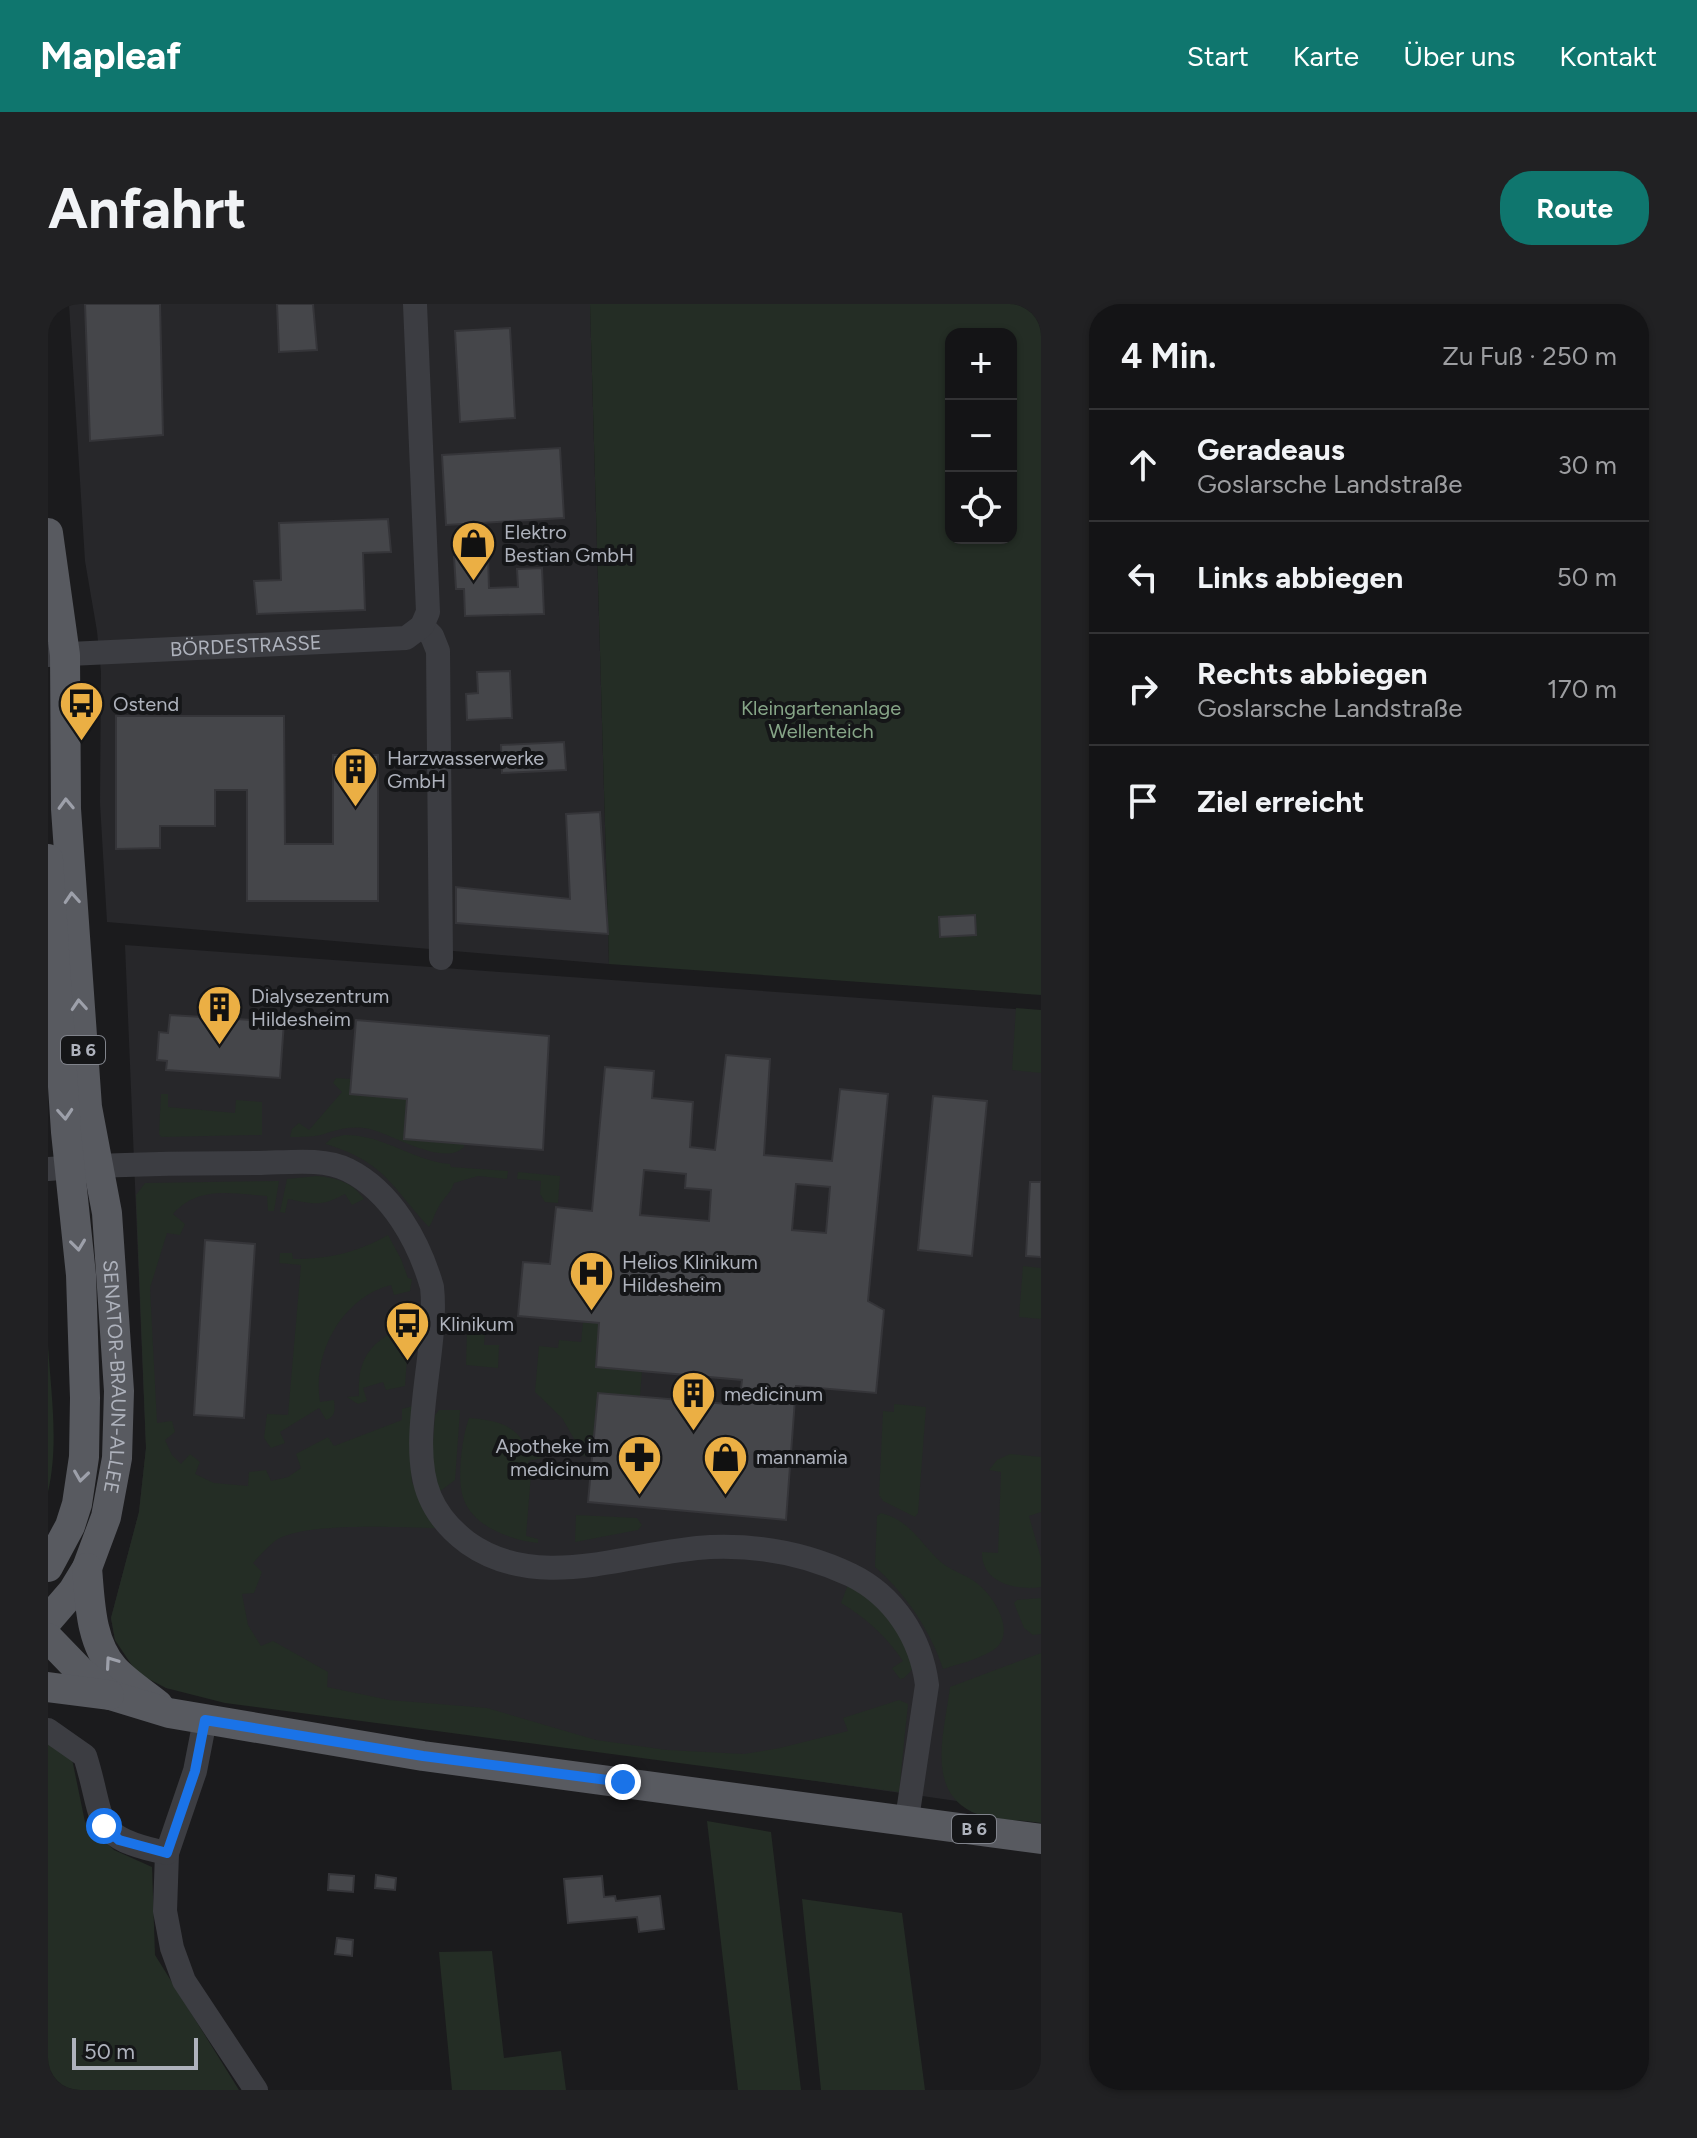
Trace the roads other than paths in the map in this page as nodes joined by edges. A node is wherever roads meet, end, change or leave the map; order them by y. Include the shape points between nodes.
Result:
1 (415, 304) edge
2 (48, 533) edge
3 (422, 626) junction
4 (57, 655) edge
5 (48, 859) edge
6 (441, 958) dead end
7 (72, 1167) edge
8 (48, 1567) edge
9 (87, 1568) junction
10 (48, 1620) edge
11 (48, 1638) edge
12 (48, 1687) edge
13 (110, 1695) junction
14 (169, 1713) junction
15 (205, 1720) junction
16 (48, 1730) edge
17 (907, 1819) junction
18 (1041, 1839) edge
19 (167, 1853) junction
20 (256, 2090) edge

1 - 3 street via 428,612
2 - 4 main road, SENATOR-BRAUN-ALLEE / B 6
3 - 4 street, BÖRDESTRASSE via 406,638
3 - 6 street via 438,651
7 -> 4 main road, SENATOR-BRAUN-ALLEE / B 6 via 87,1107
5 -> 7 main road, SENATOR-BRAUN-ALLEE / B 6
7 -> 8 main road, SENATOR-BRAUN-ALLEE / B 6 via 81,1275 84,1457 73,1515
7 - 9 main road, SENATOR-BRAUN-ALLEE / B 6 via 107,1213 117,1346 113,1489
7 - 17 street via 314,1163 348,1170 374,1189 406,1226 423,1259 432,1294 422,1468 435,1507 450,1527 490,1556 530,1566 576,1567 666,1551 733,1547 801,1557 860,1579 895,1609 925,1672
9 - 10 main road, SENATOR-BRAUN-ALLEE / B 6
14 -> 9 main road, B 6 via 113,1668 97,1639
11 - 13 main road, B 6
12 - 13 main road
13 - 14 main road, B 6
14 - 15 main road, B 6
15 - 17 main road, B 6 via 423,1756
15 - 19 street via 195,1771
16 - 19 street via 85,1756 104,1826 119,1840
17 - 18 main road, B 6
19 - 20 street via 165,1911 184,1981

